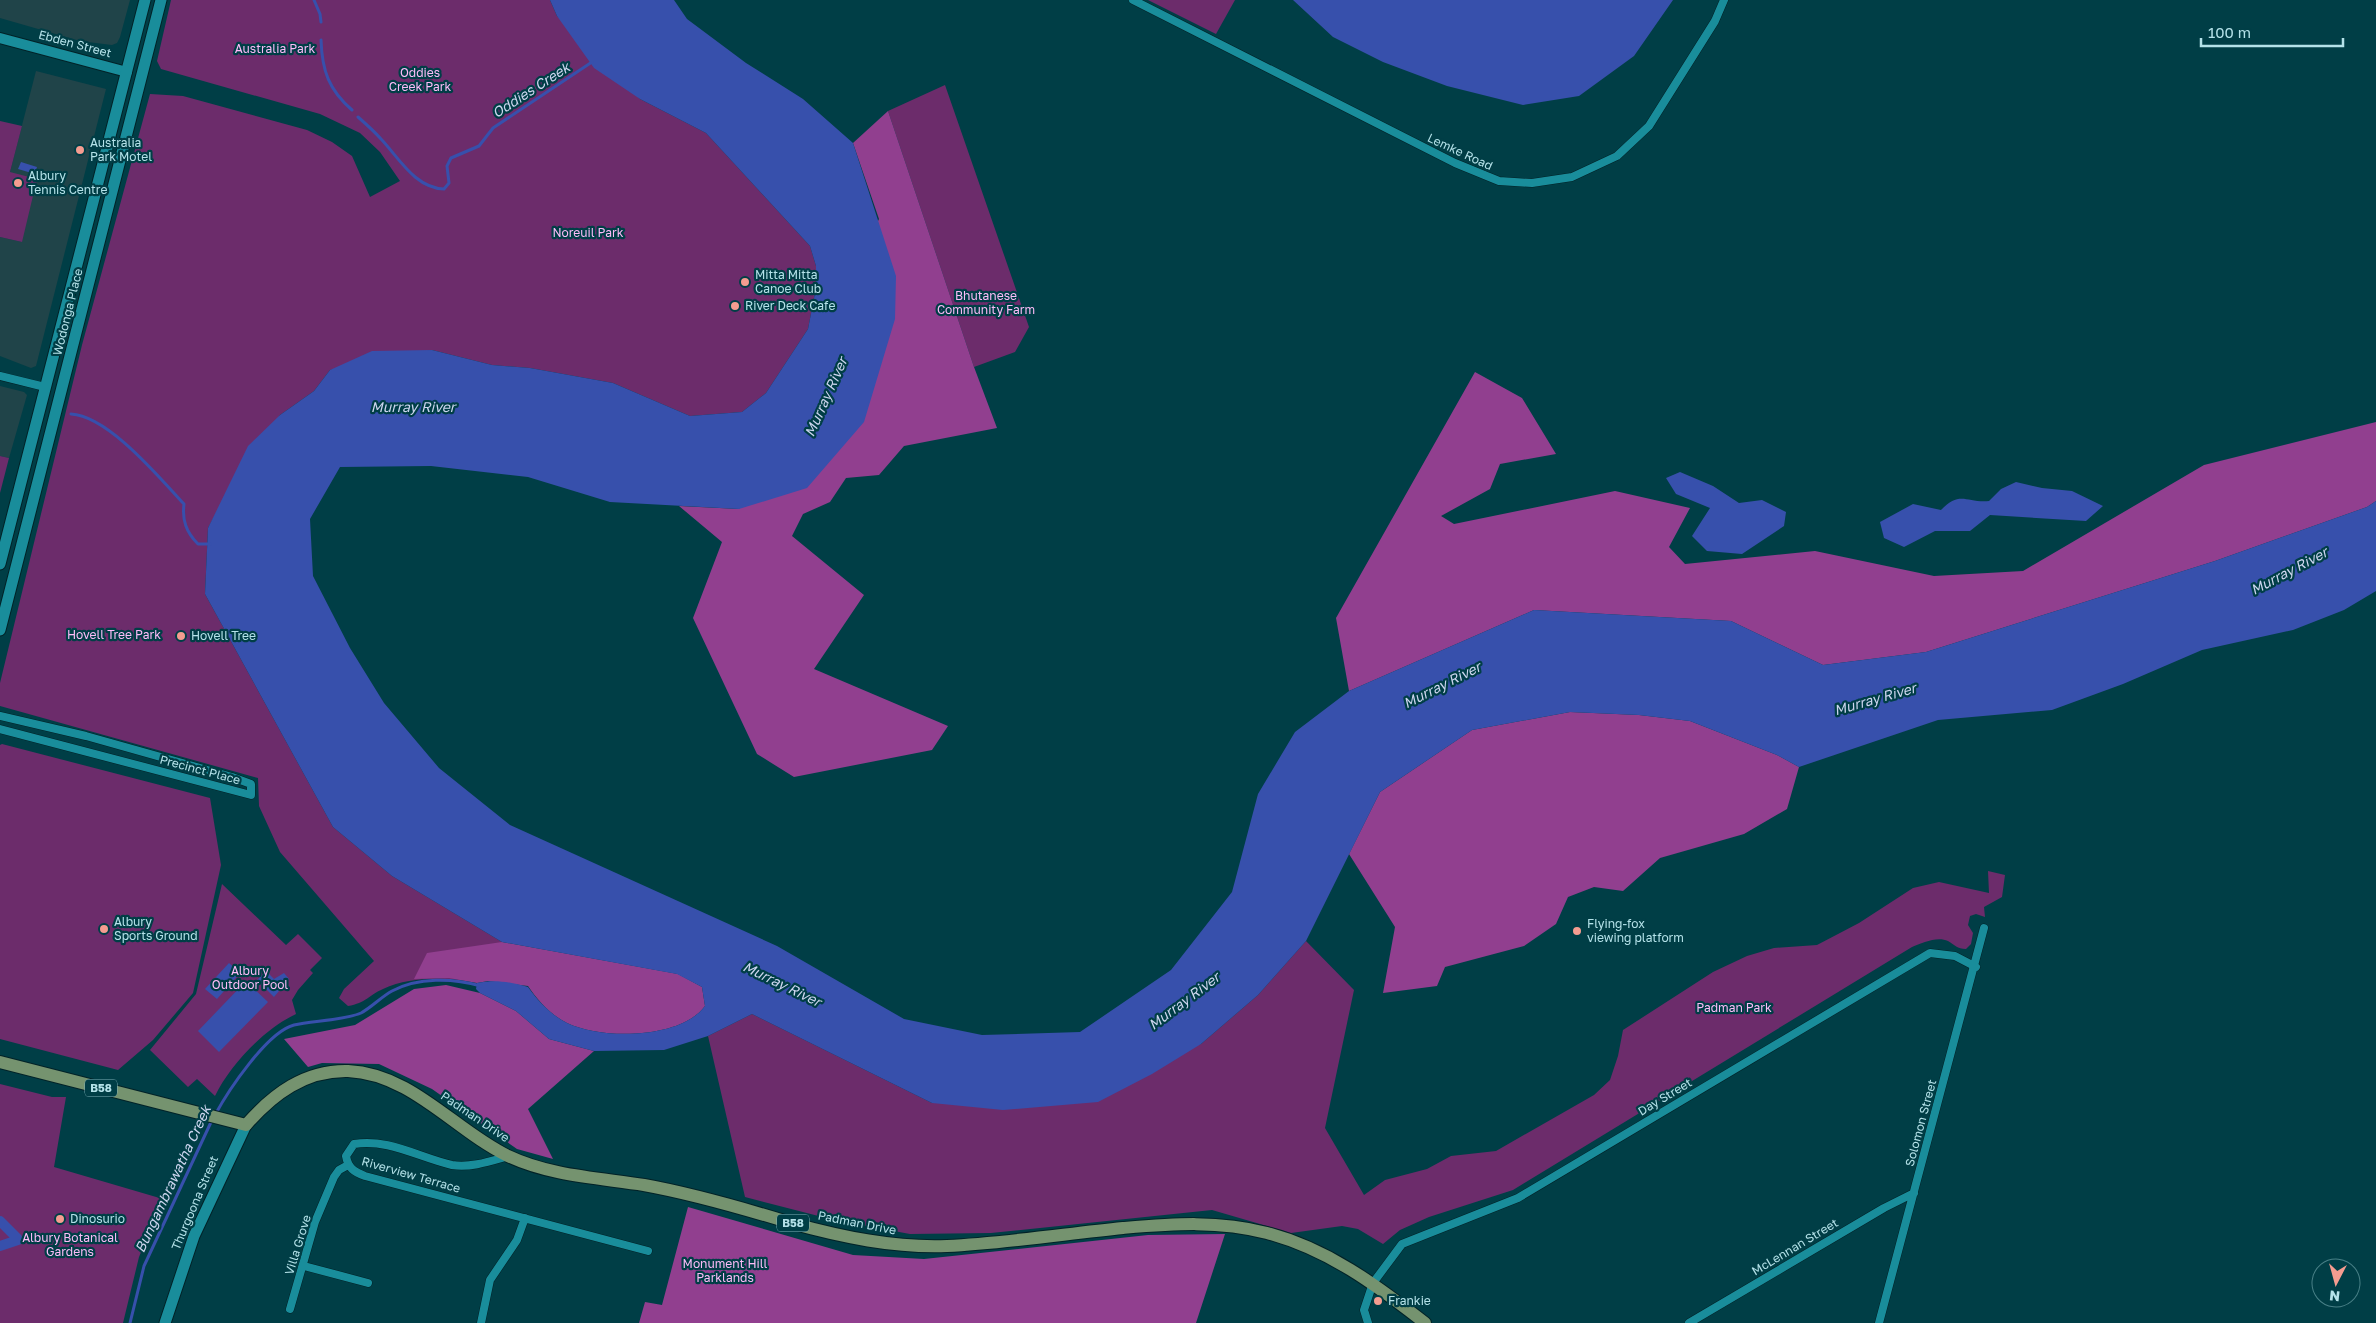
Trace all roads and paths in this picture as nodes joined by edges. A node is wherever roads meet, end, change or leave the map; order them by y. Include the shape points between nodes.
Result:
1 (145, 0) edge
2 (161, 0) edge
3 (1133, 0) edge
4 (1724, 0) edge
5 (0, 38) edge
6 (127, 72) junction
7 (142, 76) junction
8 (0, 376) edge
9 (45, 387) junction
10 (61, 392) junction
11 (0, 564) edge
12 (0, 630) edge
13 (0, 716) edge
14 (22, 721) junction
15 (43, 725) junction
16 (0, 729) edge
17 (19, 733) junction
18 (40, 738) junction
19 (1984, 928) dead end
20 (1976, 967) junction
21 (0, 1062) edge
22 (246, 1125) junction
23 (509, 1156) junction
24 (348, 1165) junction
25 (1914, 1193) junction
26 (525, 1218) junction
27 (648, 1251) dead end
28 (304, 1266) junction
29 (1373, 1282) junction
30 (368, 1283) dead end
31 (290, 1309) dead end
32 (165, 1323) edge
33 (481, 1323) edge
34 (1368, 1323) edge
35 (1425, 1323) edge
36 (1689, 1323) edge
37 (1879, 1323) edge

1 - 6 main road, Wodonga Place
2 - 7 main road, Wodonga Place
3 - 4 street, Lemke Road via 1455,163 1499,181 1532,183 1572,177 1617,156 1649,126 1715,21
5 - 6 street, Ebden Street
6 - 7 main road, Ebden Street
6 - 9 main road, Wodonga Place
7 - 10 main road, Wodonga Place
8 - 9 street
9 - 10 main road
9 - 11 main road, Wodonga Place
10 - 12 main road, Wodonga Place
13 - 14 street, Precinct Place
14 - 15 street, Precinct Place
14 - 17 street
15 - 18 street
15 - 18 street, Precinct Place via 232,777 251,784 251,795
16 - 17 street, Precinct Place
17 - 18 street, Precinct Place
19 - 20 street, Solomon Street
20 - 25 street, Solomon Street
20 - 29 street, Day Street via 1955,956 1930,953 1518,1198 1402,1244
21 - 22 main road, B58
22 - 23 main road, Padman Drive / B58 via 270,1100 298,1082 330,1072 365,1073 401,1086
22 - 32 main road, Thurgoona Street via 194,1236
23 - 24 street, Riverview Terrace via 473,1165 453,1165 403,1149 361,1142 350,1148 346,1156
23 - 29 main road, Padman Drive / B58 via 555,1170 701,1197 826,1232 901,1245 972,1244 1173,1224 1235,1226 1303,1245
24 - 26 street, Riverview Terrace via 366,1176
24 - 28 street, Villa Grove via 334,1177 315,1222
25 - 36 street, McLennan Street
25 - 37 street, Solomon Street
26 - 27 street, Riverview Terrace
26 - 33 street via 518,1240 490,1280
28 - 30 street
28 - 31 street, Villa Grove
29 - 34 street, Day Street via 1364,1310
29 - 35 main road, Padman Drive / B58

